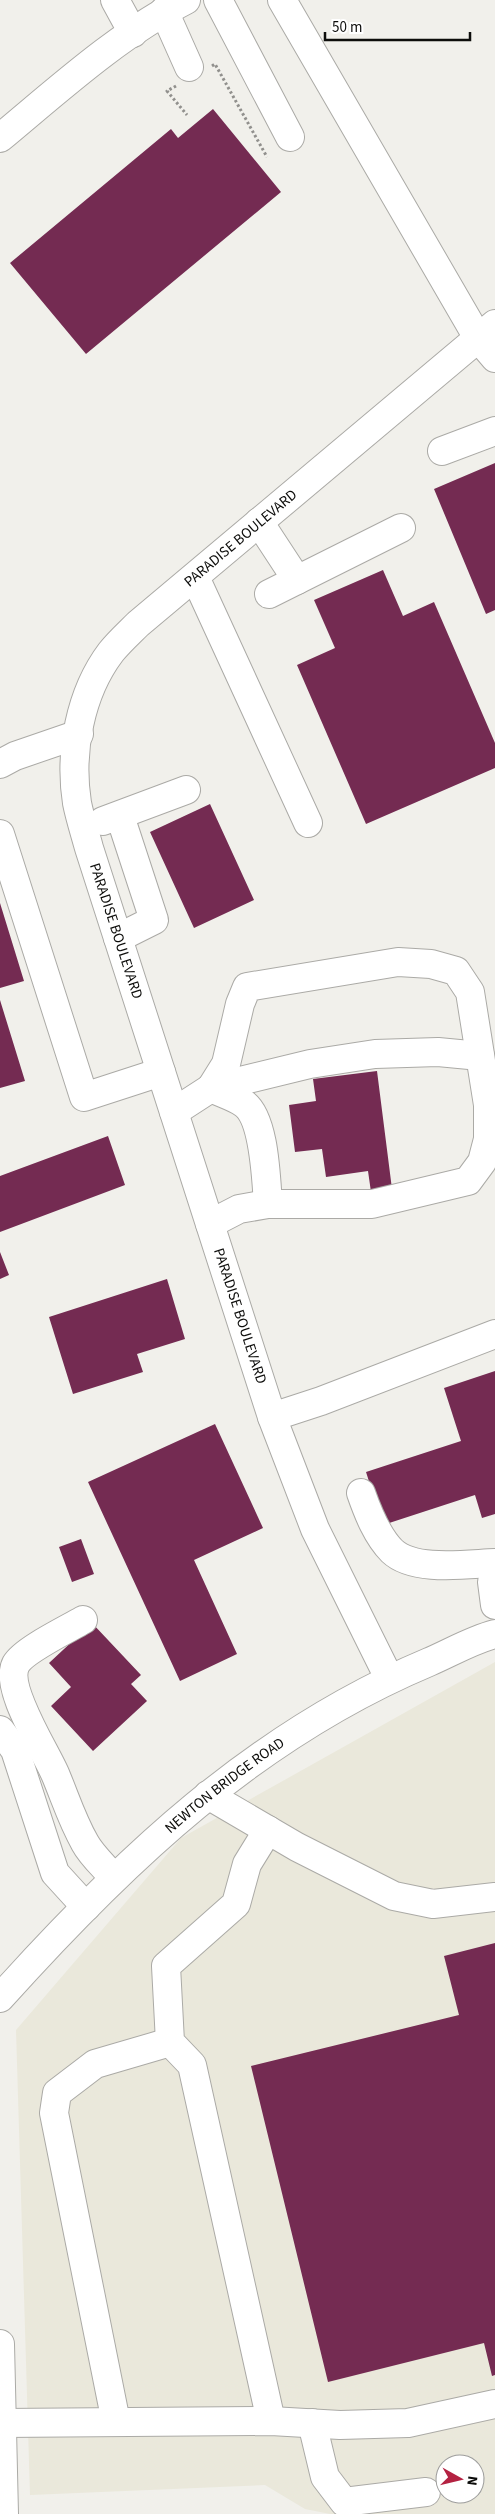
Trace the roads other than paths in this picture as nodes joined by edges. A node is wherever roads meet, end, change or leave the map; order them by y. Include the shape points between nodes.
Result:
1 (115, 0) edge
2 (218, 0) edge
3 (282, 0) edge
4 (175, 6) edge
5 (133, 33) junction
6 (193, 73) road end
7 (290, 137) dead end
8 (0, 138) edge
9 (489, 340) edge
10 (495, 431) edge
11 (442, 451) dead end
12 (259, 522) junction
13 (401, 528) dead end
14 (195, 576) junction
15 (297, 580) junction
16 (269, 594) dead end
17 (78, 734) junction
18 (0, 764) edge
19 (186, 790) dead end
20 (120, 816) junction
21 (308, 823) dead end
22 (83, 826) junction
23 (0, 834) edge
24 (118, 938) junction
25 (480, 1056) junction
26 (161, 1072) junction
27 (211, 1088) junction
28 (174, 1112) junction
29 (268, 1204) junction
30 (210, 1224) junction
31 (495, 1334) edge
32 (272, 1417) junction
33 (362, 1493) dead end
34 (495, 1563) edge
35 (495, 1577) edge
36 (495, 1605) edge
37 (83, 1620) dead end
38 (495, 1634) edge
39 (389, 1678) junction
40 (0, 1730) edge
41 (208, 1795) junction
42 (268, 1830) junction
43 (114, 1878) junction
44 (495, 1897) edge
45 (86, 1907) junction
46 (0, 1998) edge
47 (170, 2042) junction
48 (0, 2344) edge
49 (495, 2404) edge
50 (271, 2421) junction
51 (116, 2422) junction
52 (2, 2423) junction
53 (312, 2423) junction
54 (2, 2485) edge
55 (426, 2492) dead end
56 (4, 2514) edge

1 - 5 street
2 - 7 street
3 - 9 street
4 - 5 street
4 - 6 street
5 - 8 street
9 - 12 street, PARADISE BOULEVARD
10 - 11 street
12 - 14 street, PARADISE BOULEVARD
12 - 15 street
13 - 15 street
14 - 17 street, PARADISE BOULEVARD via 138,624 112,651 92,684
14 - 21 street
15 - 16 street
17 - 18 street
17 - 22 street, PARADISE BOULEVARD via 74,761 77,803
19 - 20 street
20 - 22 street
20 - 24 street via 154,920
22 - 24 street, PARADISE BOULEVARD
23 - 26 street via 84,1096
24 - 26 street, PARADISE BOULEVARD
25 - 27 street via 438,1052 375,1054 310,1064
25 - 27 street via 470,992 456,971 431,964 398,962 248,988 240,1004 226,1064
25 - 29 street via 488,1105 488,1139 482,1162 468,1181 372,1204
26 - 28 street, PARADISE BOULEVARD
27 - 28 street
27 - 29 street via 245,1104 252,1114 263,1143
28 - 30 street, PARADISE BOULEVARD
29 - 30 street via 239,1209
30 - 32 street, PARADISE BOULEVARD
31 - 32 street via 328,1399
32 - 39 street, PARADISE BOULEVARD via 315,1529
33 - 34 street via 370,1520 393,1552 418,1564
35 - 36 street via 492,1582
37 - 43 street via 16,1663 14,1676 22,1709 56,1776 67,1810 86,1845
38 - 39 street, NEWTON BRIDGE ROAD
39 - 41 street, NEWTON BRIDGE ROAD via 312,1721
40 - 45 street via 15,1750 55,1874
41 - 42 street
41 - 43 street, NEWTON BRIDGE ROAD
42 - 44 street via 394,1896 433,1904
42 - 47 street via 247,1864 236,1904 166,1966
43 - 45 street, NEWTON BRIDGE ROAD
45 - 46 street, NEWTON BRIDGE ROAD
47 - 50 street via 192,2065
47 - 51 street via 94,2064 57,2093 54,2113
48 - 52 street
49 - 53 street via 408,2423
50 - 51 street
50 - 53 street
51 - 52 street
52 - 54 street
53 - 55 street via 325,2477 344,2502
54 - 56 street

